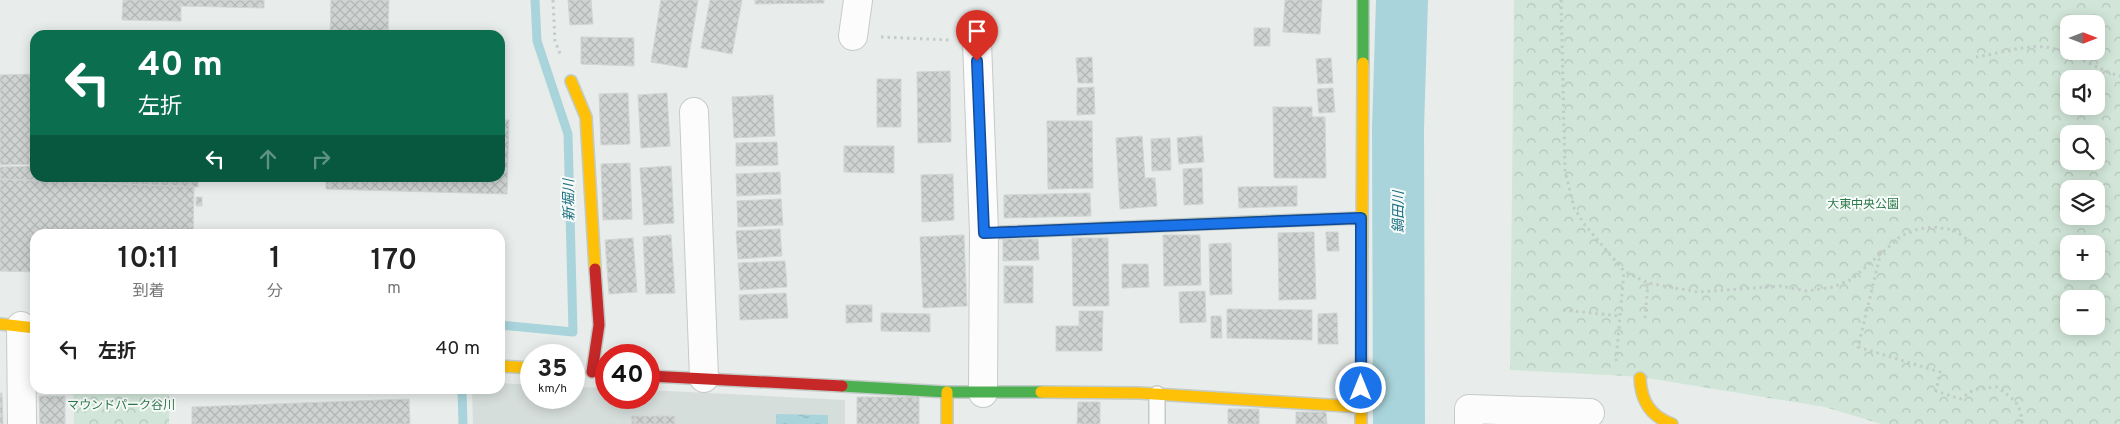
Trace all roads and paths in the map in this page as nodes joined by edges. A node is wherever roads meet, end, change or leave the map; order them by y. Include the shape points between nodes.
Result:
1 (553, 0) edge
2 (858, 0) edge
3 (1363, 0) edge
4 (1561, 0) edge
5 (853, 36) joint
6 (976, 42) joint
7 (1976, 57) dead end
8 (2120, 76) edge
9 (571, 81) joint
10 (694, 112) dead end
11 (1361, 218) junction
12 (984, 233) junction
13 (1968, 240) dead end
14 (1882, 252) junction
15 (1648, 283) junction
16 (1563, 310) dead end
17 (1620, 316) dead end
18 (1645, 318) dead end
19 (19, 326) edge
20 (505, 366) edge
21 (520, 367) edge
22 (595, 372) edge
23 (660, 376) edge
24 (704, 378) junction
25 (1640, 378) dead end
26 (947, 392) junction
27 (983, 393) junction
28 (1157, 394) junction
29 (1361, 407) junction
30 (1590, 413) dead end
31 (22, 424) edge
32 (947, 424) edge
33 (1157, 424) edge
34 (1361, 424) edge
35 (1469, 424) edge
36 (1672, 424) edge
37 (2022, 424) edge

1 - 9 path via 555,41
2 - 5 street
3 - 11 street
4 - 15 path via 1565,170 1574,208 1624,271
5 - 6 path
6 - 12 street
7 - 8 path via 2043,47
9 - 22 street via 586,117 599,325 588,372
10 - 24 street
11 - 12 street
11 - 29 street
12 - 27 street
13 - 14 path via 1954,230 1918,229 1901,236
14 - 15 path via 1852,279 1833,287 1807,291 1780,286 1698,292
14 - 37 path via 1858,347 1940,372 1936,391 1960,399 1975,389 1996,387 2022,410
15 - 18 path
16 - 17 path
19 - 31 street
20 - 21 street
23 - 24 street
24 - 26 street
25 - 36 street via 1644,404 1660,420
26 - 27 street
26 - 32 street
27 - 28 street
28 - 29 street
28 - 33 lane
29 - 34 street
30 - 35 street via 1469,409

